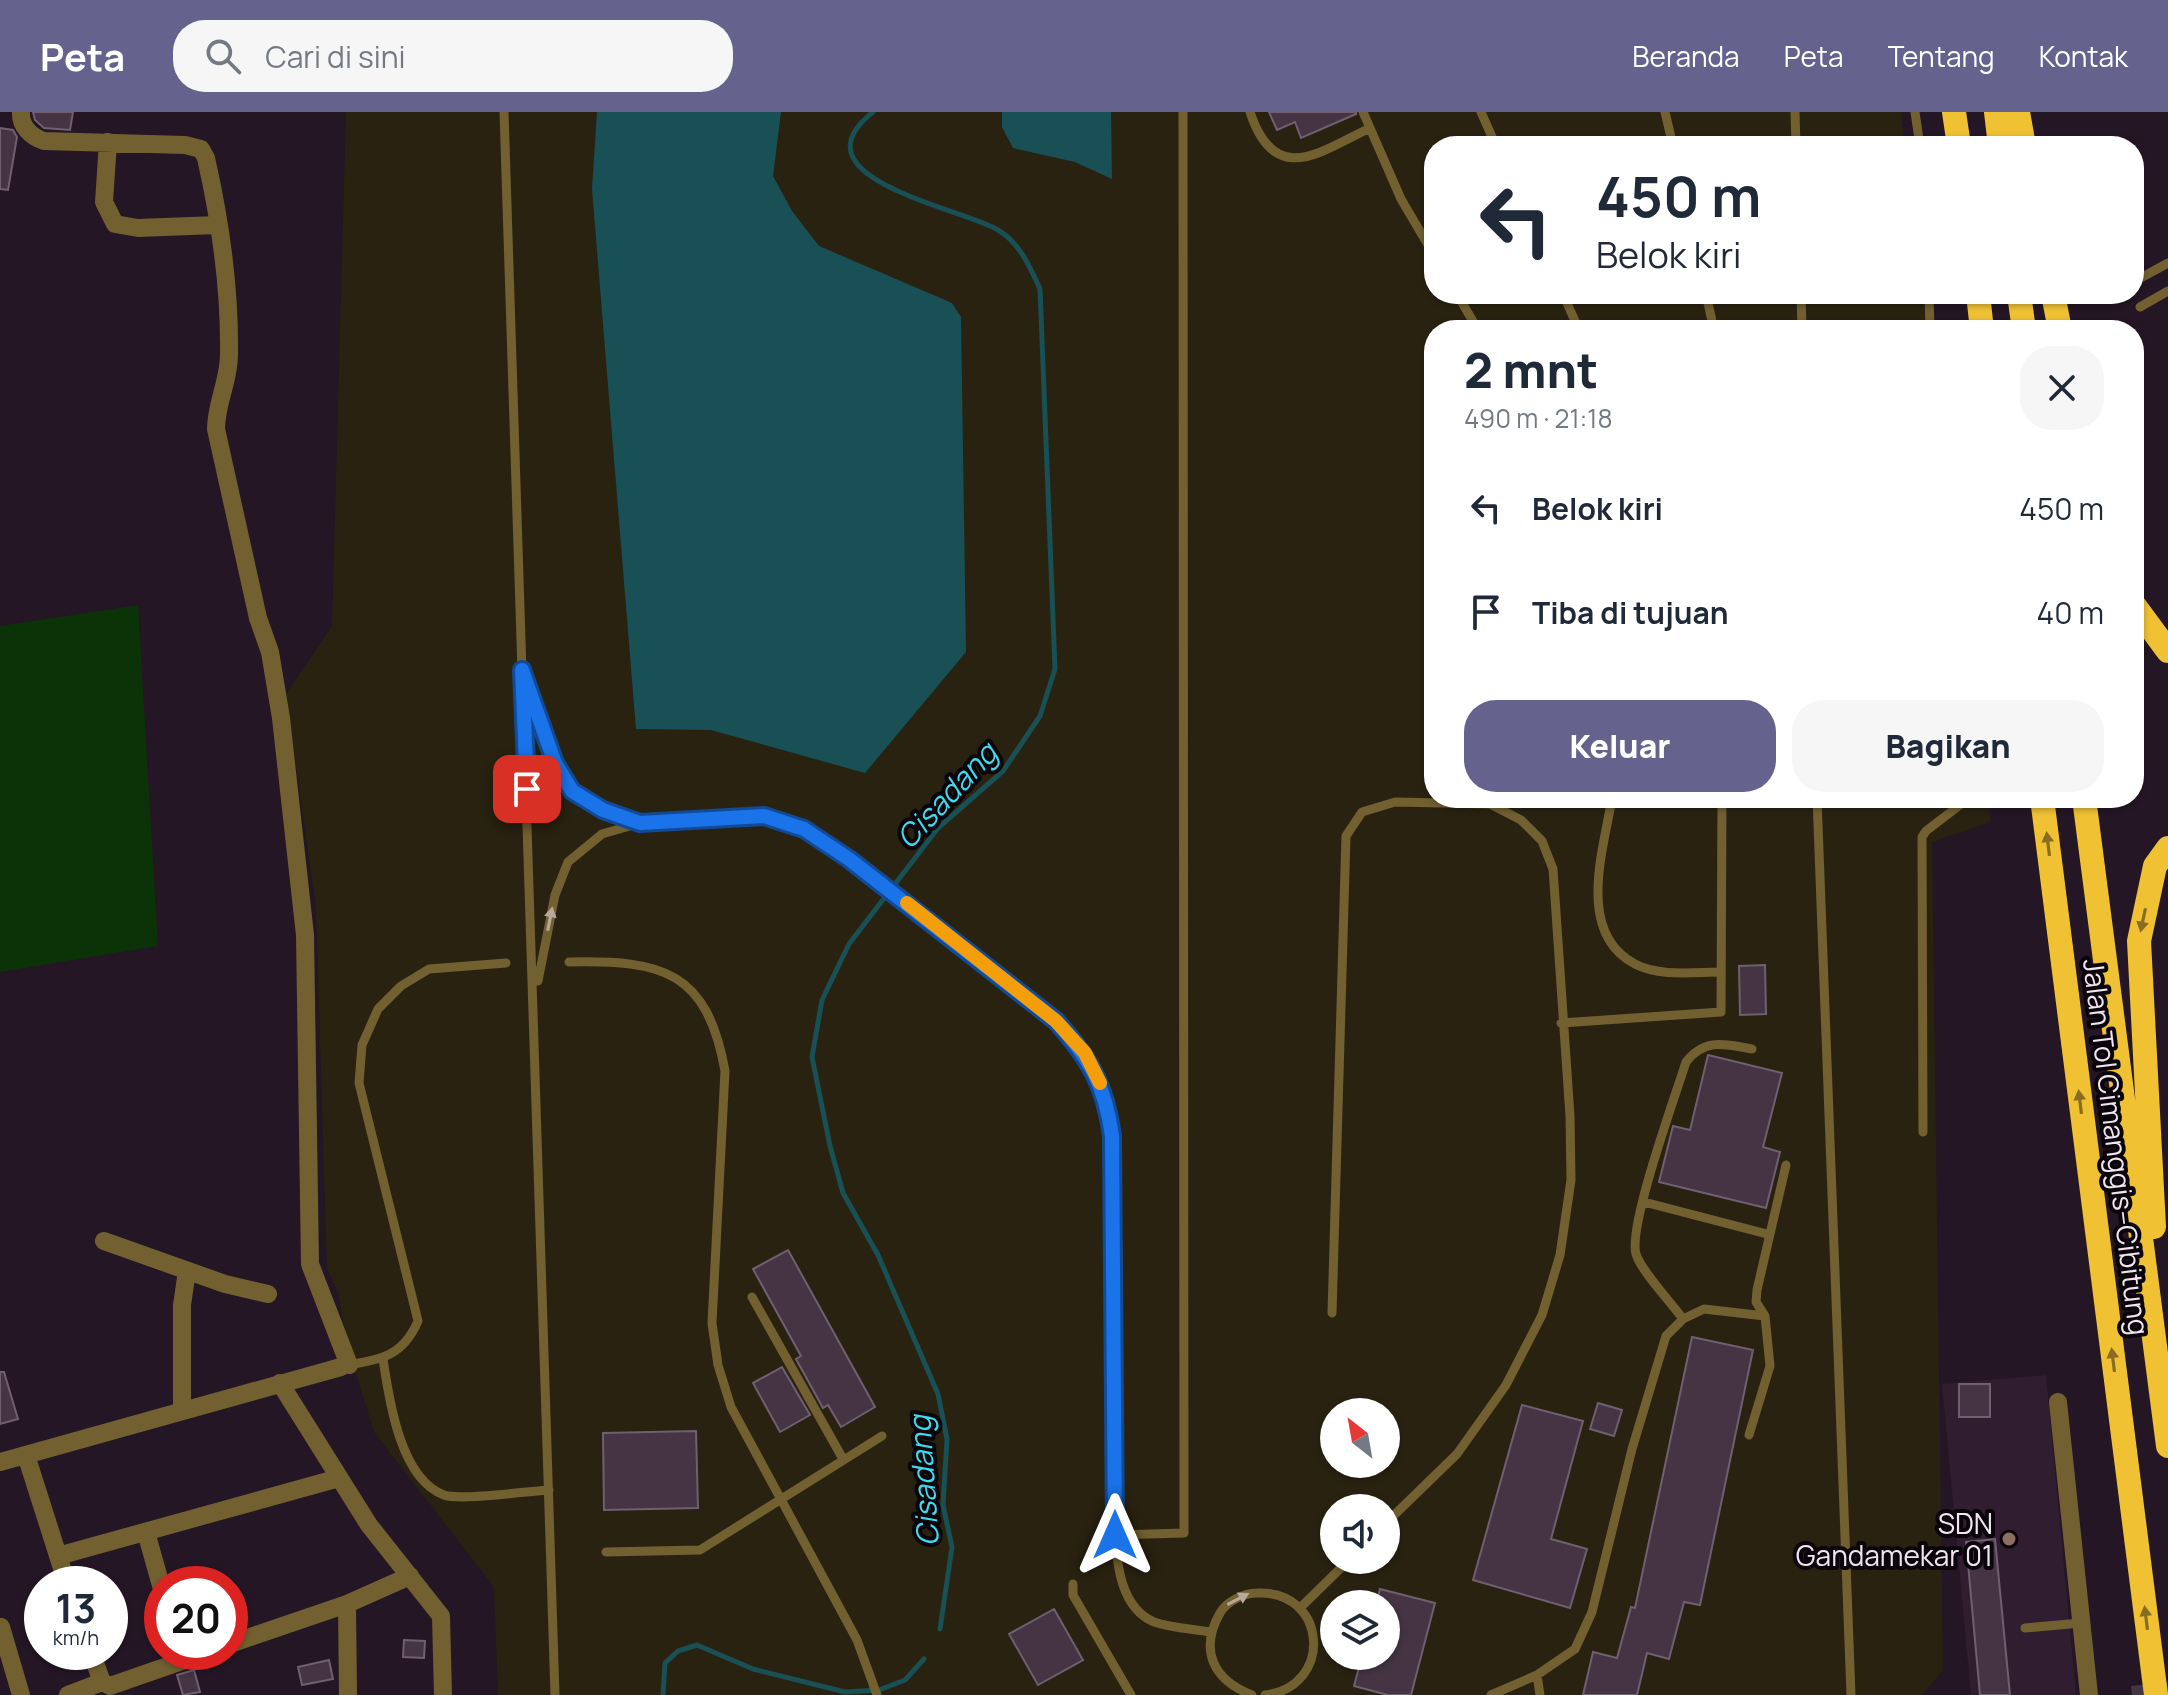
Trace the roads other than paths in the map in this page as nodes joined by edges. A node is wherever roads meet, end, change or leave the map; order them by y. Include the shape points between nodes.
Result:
1 (21, 112) edge
2 (504, 112) edge
3 (1183, 112) edge
4 (1250, 112) edge
5 (1363, 112) edge
6 (1481, 112) edge
7 (1665, 112) edge
8 (1795, 112) edge
9 (1915, 112) edge
10 (1954, 112) edge
11 (1996, 112) edge
12 (2018, 112) edge
13 (1370, 128) junction
14 (1492, 136) edge
15 (1671, 136) edge
16 (1796, 136) edge
17 (1919, 136) edge
18 (1958, 136) edge
19 (1999, 136) edge
20 (2022, 136) edge
21 (108, 142) junction
22 (217, 225) junction
23 (1424, 238) edge
24 (2168, 263) edge
25 (2144, 276) edge
26 (2168, 291) edge
27 (2140, 307) dead end
28 (2144, 619) edge
29 (2168, 651) edge
30 (522, 670) junction
31 (1424, 803) edge
32 (1498, 808) edge
33 (1610, 808) edge
34 (1722, 808) edge
35 (1817, 808) edge
36 (1956, 808) edge
37 (2043, 808) edge
38 (2085, 808) edge
39 (640, 823) junction
40 (2168, 848) edge
41 (569, 962) dead end
42 (506, 963) dead end
43 (1721, 972) junction
44 (535, 996) junction
45 (1561, 1023) junction
46 (1752, 1049) dead end
47 (1923, 1132) dead end
48 (1786, 1165) dead end
49 (1644, 1202) junction
50 (1767, 1234) junction
51 (104, 1241) dead end
52 (187, 1271) junction
53 (268, 1294) dead end
54 (752, 1297) dead end
55 (1332, 1313) dead end
56 (1765, 1316) junction
57 (1683, 1319) junction
58 (383, 1359) junction
59 (345, 1366) junction
60 (280, 1383) junction
61 (2058, 1402) dead end
62 (182, 1411) junction
63 (2164, 1414) junction
64 (1749, 1435) dead end
65 (882, 1436) dead end
66 (2168, 1446) edge
67 (26, 1455) junction
68 (843, 1459) junction
69 (0, 1462) edge
70 (339, 1478) junction
71 (549, 1490) junction
72 (781, 1497) junction
73 (1400, 1509) edge
74 (146, 1532) junction
75 (1115, 1535) junction
76 (606, 1552) dead end
77 (58, 1556) junction
78 (61, 1566) edge
79 (156, 1566) edge
80 (1335, 1574) edge
81 (410, 1576) junction
82 (1073, 1584) dead end
83 (347, 1604) junction
84 (1301, 1607) junction
85 (2081, 1623) junction
86 (1, 1627) edge
87 (2025, 1628) dead end
88 (1210, 1632) junction
89 (248, 1638) edge
90 (98, 1670) edge
91 (148, 1670) edge
92 (1537, 1675) junction
93 (102, 1682) junction
94 (1227, 1691) edge
95 (21, 1695) edge
96 (68, 1695) edge
97 (348, 1695) edge
98 (443, 1695) edge
99 (555, 1695) edge
100 (877, 1695) edge
101 (1131, 1695) edge
102 (1252, 1695) edge
103 (1265, 1695) edge
104 (1491, 1695) edge
105 (1540, 1695) edge
106 (1851, 1695) edge
107 (2089, 1695) edge
108 (2156, 1695) edge

1 - 21 street via 26,128 38,139
2 - 30 lane
3 - 75 lane via 1184,1533
4 - 13 lane via 1265,144 1281,156 1302,160
5 - 13 lane
6 - 14 lane
7 - 15 lane
8 - 16 lane
9 - 17 lane
10 - 18 highway
11 - 19 highway
12 - 20 highway
13 - 23 lane
21 - 22 street via 201,149
21 - 22 street via 104,202 115,224
22 - 59 street via 229,357 216,429 270,652 305,935 310,1264
24 - 25 lane
26 - 27 lane
28 - 29 highway
30 - 39 lane via 555,763 572,791
30 - 44 lane
31 - 55 lane via 1395,802 1362,812 1346,836
32 - 45 lane via 1521,820 1542,841 1553,869
33 - 43 lane via 1597,896 1600,920 1614,945 1634,964 1664,972
34 - 43 lane
35 - 106 lane
36 - 47 lane via 1922,837
108 -> 37 highway, Jalan Tol Cimanggis–Cibitung
38 - 63 highway, Jalan Tol Cimanggis–Cibitung
44 -> 39 lane via 555,895 568,862 602,834
39 - 75 lane via 764,816 804,829 1056,1021 1085,1053 1107,1098 1112,1136
40 -> 63 highway via 2155,866 2139,941
41 - 72 lane via 629,961 664,972 699,995 718,1030 725,1071 712,1323 731,1407
42 - 58 lane via 429,969 378,1009 362,1045 359,1083 418,1321 409,1341
43 - 45 lane via 1721,1012
44 - 71 lane
45 - 73 lane via 1571,1180 1560,1255 1542,1315 1506,1385 1457,1454
46 - 49 lane via 1712,1042 1686,1062
48 - 50 lane
49 - 50 lane
49 - 57 lane via 1634,1242 1636,1257
50 - 56 lane via 1756,1302
51 - 52 street
52 - 53 street
52 - 62 street
54 - 68 lane
56 - 57 lane via 1704,1309
56 - 64 lane via 1770,1366
57 - 92 lane via 1666,1336 1592,1612 1575,1649
58 - 59 lane
58 - 71 lane via 393,1421 409,1459 428,1485 446,1496
59 - 60 street
60 - 62 street
60 - 70 street
61 - 85 street
62 - 67 street
63 - 66 highway, Jalan Tol Cimanggis–Cibitung
65 - 68 lane
67 - 69 street
67 - 77 street
68 - 72 lane
70 - 74 street
70 - 81 street
71 - 99 lane
72 - 76 lane via 700,1550
72 - 100 lane via 857,1640
74 - 77 street
74 - 79 street
75 - 88 lane via 1118,1575 1133,1603 1153,1621
77 - 78 street
80 - 84 lane
81 - 83 street
81 - 98 street via 441,1616
82 - 101 lane via 1073,1595
83 - 89 street
83 - 97 street
88 -> 84 lane via 1223,1608 1246,1593 1276,1592
84 - 103 lane via 1313,1629 1314,1655 1302,1678 1280,1693
85 - 87 lane
85 - 107 street
86 - 95 street
88 - 94 lane via 1212,1662
90 - 93 street
91 - 93 street via 110,1686
92 - 104 lane
92 - 105 lane
93 - 96 street
94 - 102 lane

